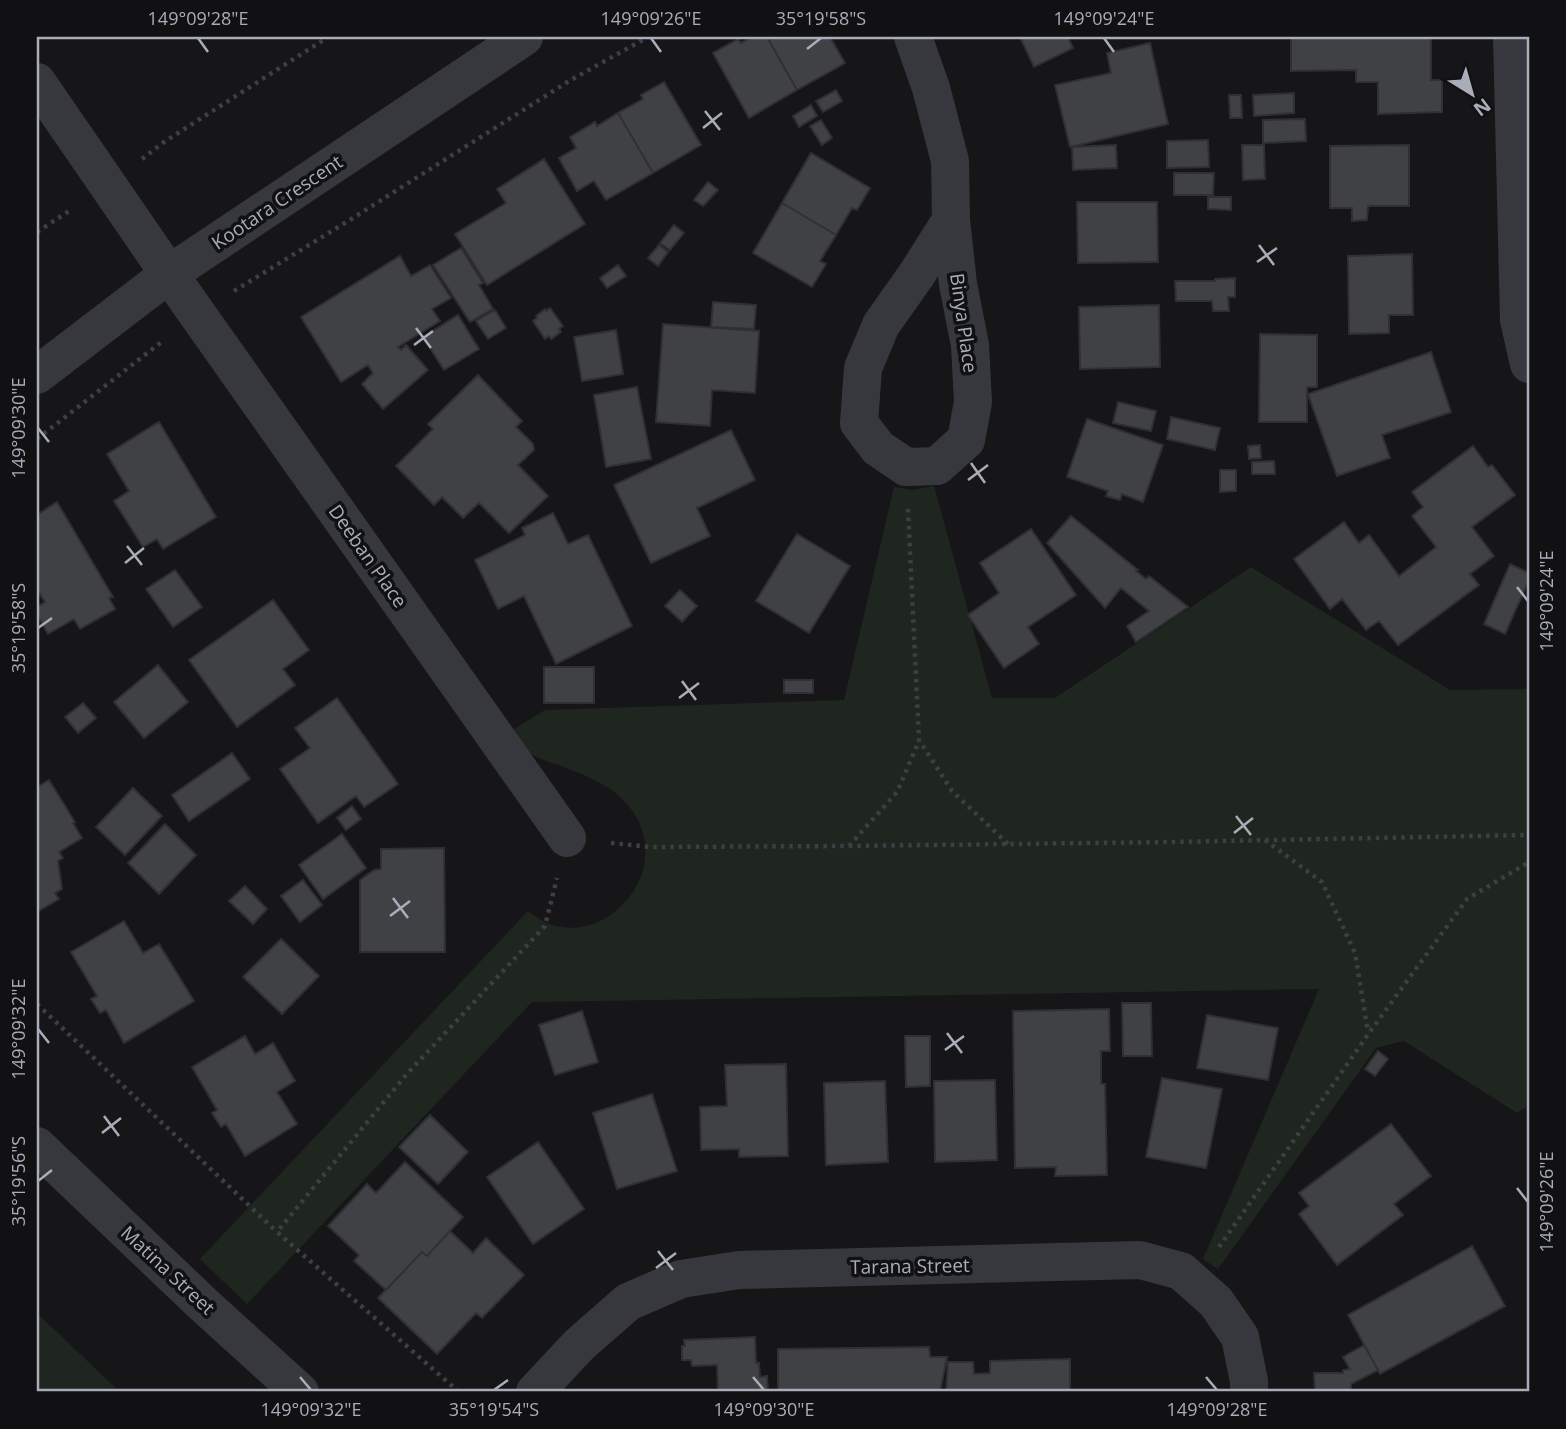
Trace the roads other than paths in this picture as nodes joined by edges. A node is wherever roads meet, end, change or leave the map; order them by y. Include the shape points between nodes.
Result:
1 (524, 37) edge
2 (913, 37) edge
3 (1512, 37) edge
4 (37, 82) edge
5 (951, 220) junction
6 (169, 274) junction
7 (1529, 364) edge
8 (37, 375) edge
9 (567, 838) road end
10 (37, 1146) edge
11 (300, 1392) edge
12 (535, 1392) edge
13 (1249, 1392) edge

1 - 6 street, Kootara Crescent
2 - 5 street, Binya Place via 950,161
3 - 7 street via 1519,320
4 - 6 street, Deeban Place
5 - 5 street, Binya Place via 970,345 973,402 966,440 937,466 906,467 878,448 859,423 863,368 881,325
6 - 8 street, Kootara Crescent
6 - 9 street, Deeban Place
10 - 11 street, Matina Street
12 - 13 street, Tarana Street via 628,1302 681,1279 739,1270 1140,1260 1181,1271 1216,1302 1240,1337

